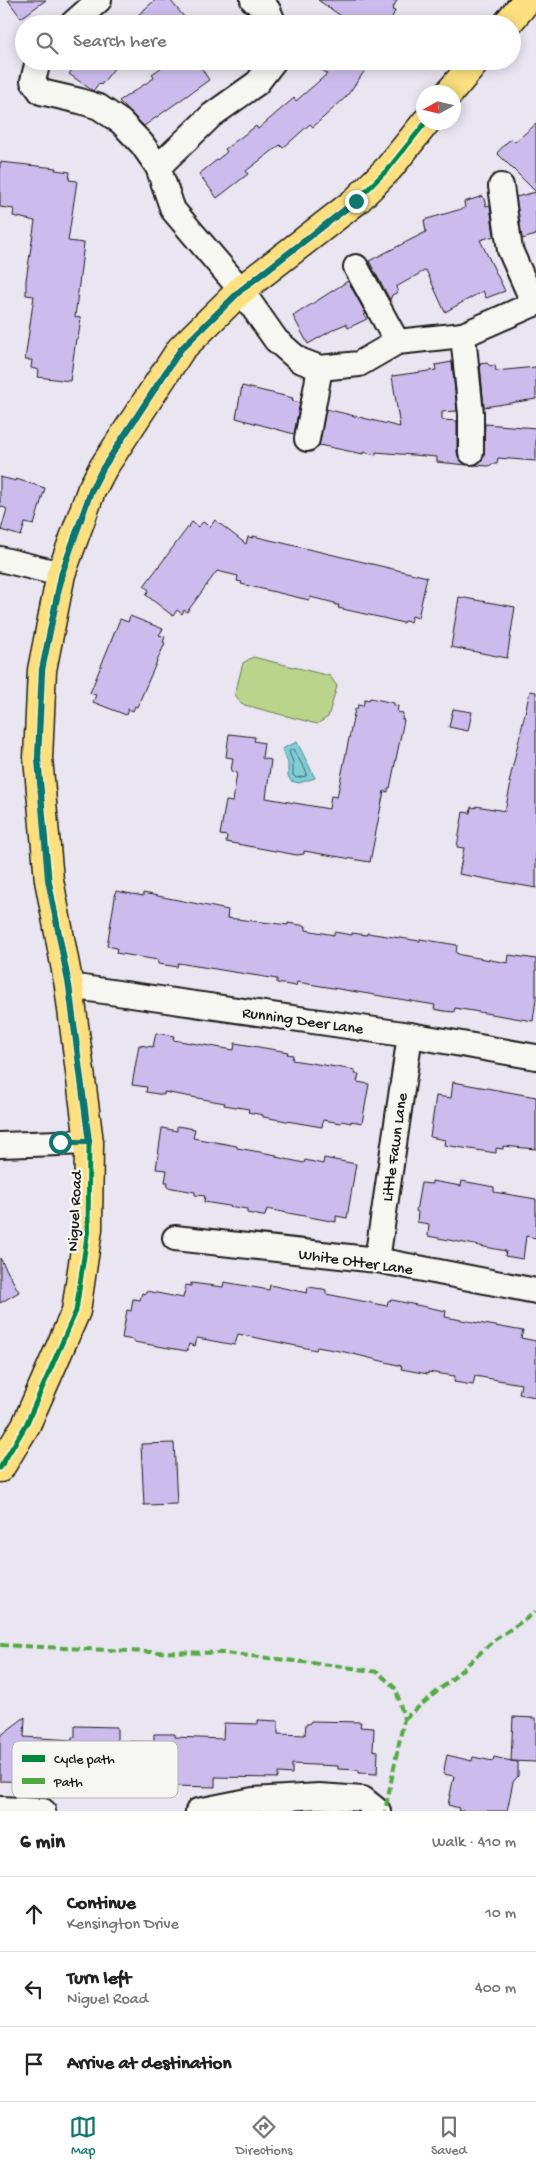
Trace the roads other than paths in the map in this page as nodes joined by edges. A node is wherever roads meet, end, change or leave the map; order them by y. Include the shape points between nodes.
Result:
1 (99, 0) edge
2 (252, 0) edge
3 (527, 0) edge
4 (82, 15) edge
5 (270, 15) edge
6 (514, 15) edge
7 (35, 70) edge
8 (267, 70) edge
9 (468, 70) edge
10 (456, 85) edge
11 (419, 130) edge
12 (158, 167) junction
13 (501, 186) dead end
14 (356, 268) dead end
15 (241, 290) junction
16 (535, 303) edge
17 (463, 335) junction
18 (396, 342) junction
19 (320, 368) junction
20 (307, 439) dead end
21 (471, 452) dead end
22 (0, 559) edge
23 (62, 574) junction
24 (69, 986) junction
25 (410, 1035) junction
26 (536, 1057) edge
27 (89, 1142) junction
28 (0, 1145) edge
29 (175, 1238) dead end
30 (377, 1260) junction
31 (536, 1291) edge
32 (0, 1468) edge
33 (0, 1809) edge
34 (43, 1811) edge
35 (198, 1811) edge
36 (378, 1811) edge

1 - 4 street
2 - 5 street
3 - 6 main road
7 - 12 street via 32,81 36,88 99,107 121,122
8 - 12 street via 257,83 212,115
9 - 10 main road
11 - 15 main road, Niguel Road via 356,201
12 - 15 street via 173,210
13 - 16 street via 510,250
14 - 18 street
15 - 19 street via 276,340 299,360
15 - 23 main road, Niguel Road via 181,349 103,468 91,491
16 - 17 street
17 - 18 street
17 - 21 street via 471,414
18 - 19 street via 359,364
19 - 20 street
22 - 23 street
23 - 24 main road, Niguel Road via 42,670 38,758 48,880
24 - 25 street, Running Deer Lane
24 - 27 main road, Niguel Road
25 - 26 street, Running Deer Lane
25 - 30 street, Little Fawn Lane
27 - 28 street
27 - 32 main road, Niguel Road via 88,1229 76,1311 26,1425
29 - 30 street, White Otter Lane
30 - 31 street, White Otter Lane
33 - 34 street
35 - 36 street via 254,1800 319,1796 363,1799

